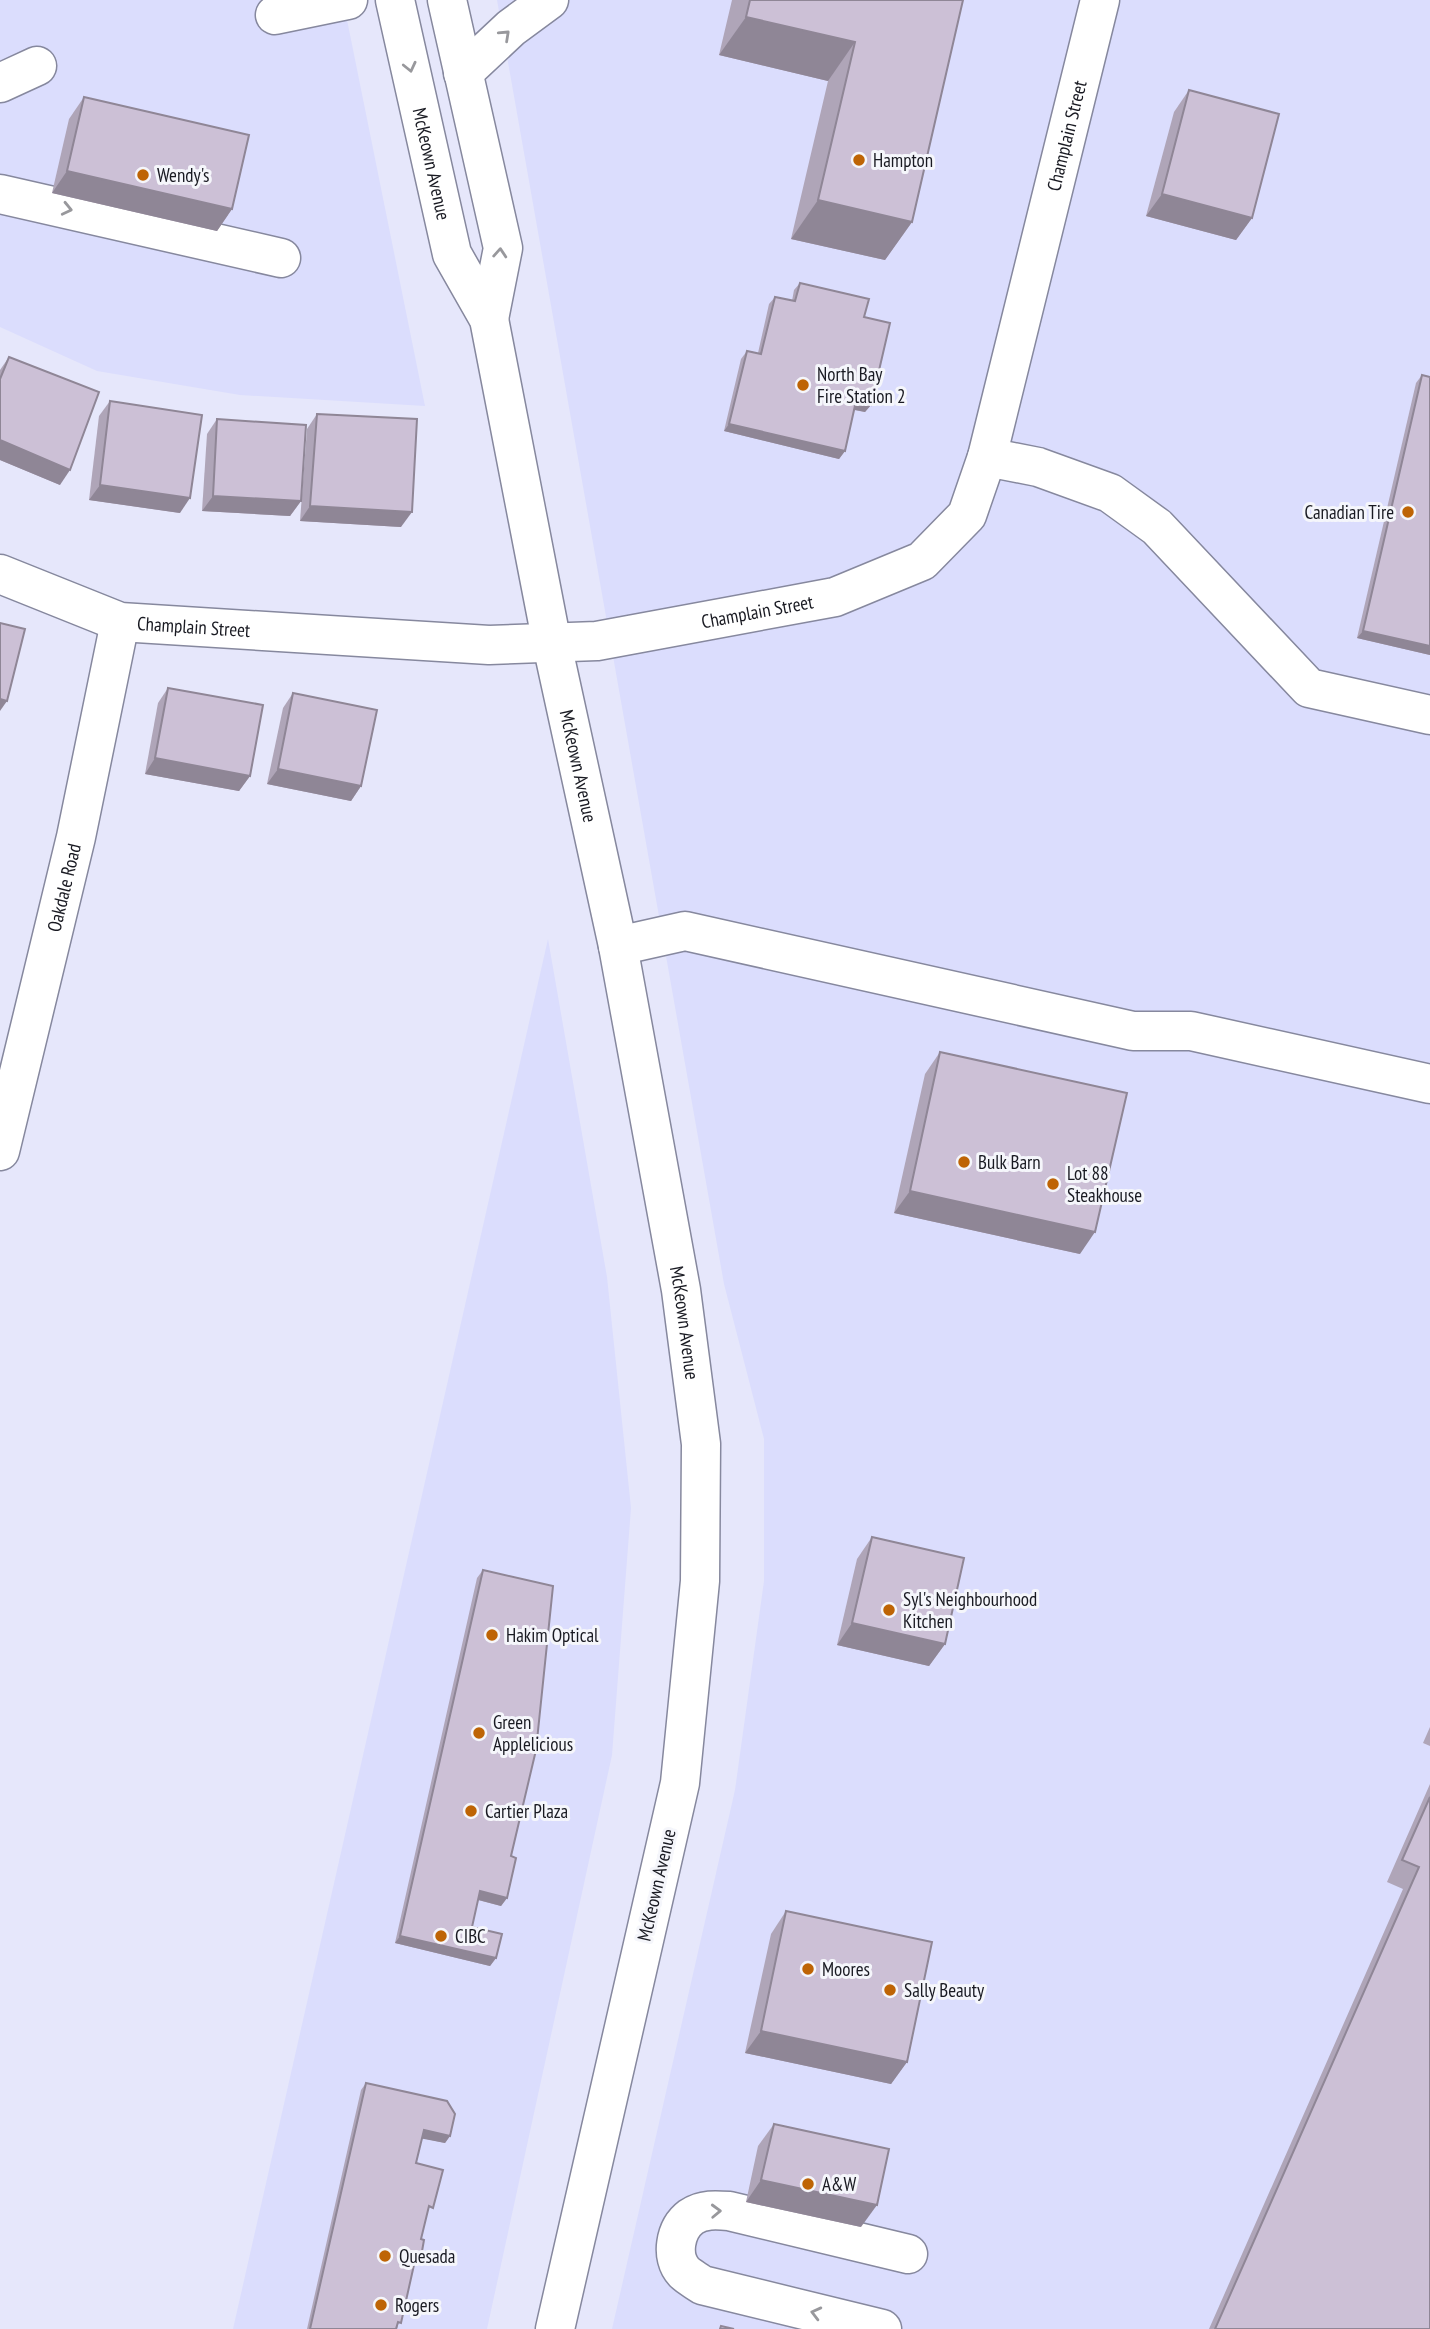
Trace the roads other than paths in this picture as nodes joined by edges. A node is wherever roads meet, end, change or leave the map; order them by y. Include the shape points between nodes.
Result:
1 (348, 0) edge
2 (395, 0) edge
3 (447, 0) edge
4 (550, 0) edge
5 (1100, 0) edge
6 (275, 15) dead end
7 (37, 66) dead end
8 (463, 73) junction
9 (0, 83) edge
10 (0, 194) edge
11 (281, 258) dead end
12 (489, 320) junction
13 (987, 457) junction
14 (0, 574) edge
15 (120, 622) junction
16 (552, 644) junction
17 (1430, 715) edge
18 (618, 946) junction
19 (1430, 1084) edge
20 (0, 1151) edge
21 (908, 2254) dead end
22 (555, 2329) edge
23 (882, 2329) edge

1 - 6 street
2 -> 12 street, McKeown Avenue via 452,254
3 - 8 street, McKeown Avenue
8 -> 4 street via 511,28
5 - 13 street, Champlain Street
7 - 9 street
12 -> 8 street, McKeown Avenue via 503,248
10 -> 11 street
12 - 16 street, McKeown Avenue
13 - 16 street, Champlain Street via 967,515 922,561 835,597 601,640
13 - 17 street via 1038,467 1110,492 1157,527 1309,688
14 - 15 street, Champlain Street
15 - 16 street, Champlain Street via 489,645
15 - 20 street, Oakdale Road via 76,837
16 - 18 street, McKeown Avenue
18 - 19 street via 685,931 1133,1031 1191,1031
18 - 22 street, McKeown Avenue via 681,1290 701,1444 700,1581 680,1783
23 -> 21 street via 702,2285 683,2271 675,2253 678,2235 690,2217 708,2210 729,2211

